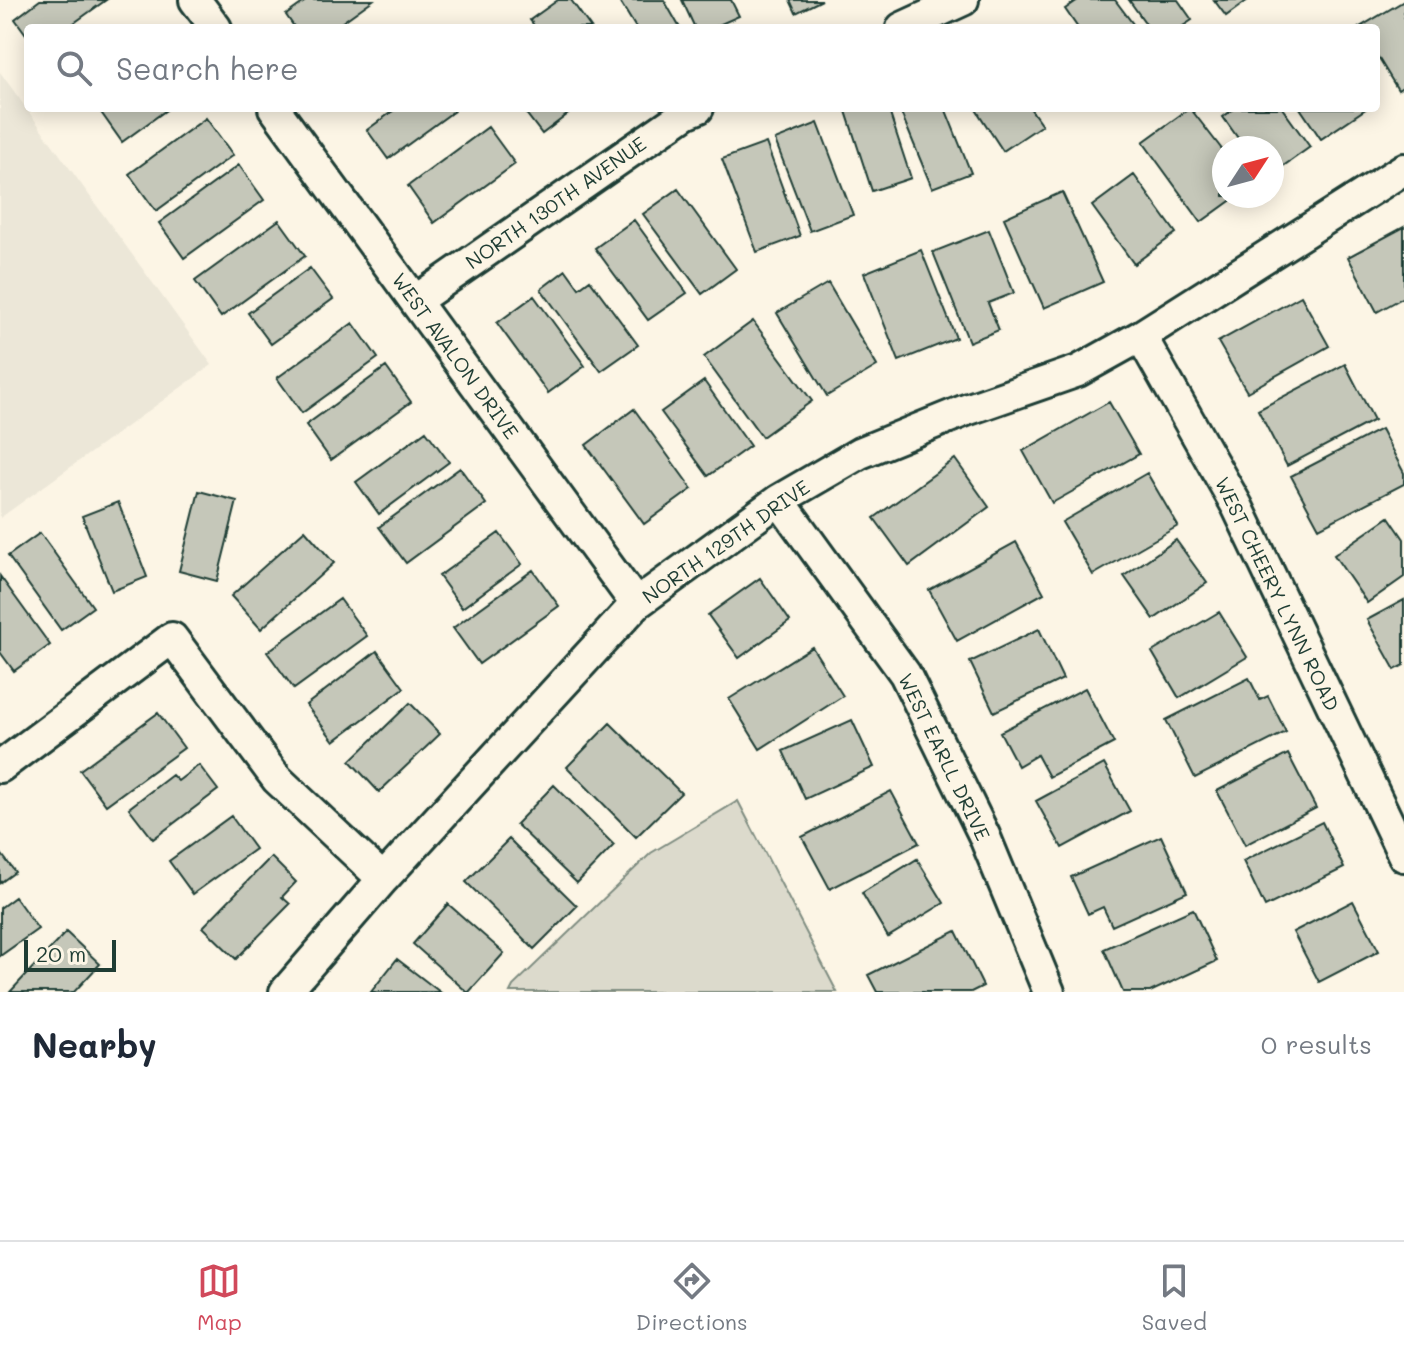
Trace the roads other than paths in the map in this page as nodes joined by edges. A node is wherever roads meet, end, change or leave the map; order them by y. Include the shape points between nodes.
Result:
1 (195, 0) edge
2 (963, 0) edge
3 (213, 24) edge
4 (911, 24) edge
5 (277, 112) edge
6 (688, 112) edge
7 (1404, 169) edge
8 (415, 301) junction
9 (1141, 336) junction
10 (779, 500) junction
11 (636, 604) junction
12 (0, 767) edge
13 (1404, 856) edge
14 (383, 879) junction
15 (285, 992) edge
16 (1049, 992) edge

1 - 3 street
2 - 4 street
5 - 8 street, WEST AVALON DRIVE
6 - 8 street, NORTH 130TH AVENUE
7 - 9 street, NORTH 129TH DRIVE
8 - 11 street, WEST AVALON DRIVE
9 - 10 street, NORTH 129TH DRIVE via 1078,371 860,453
9 - 13 street, WEST CHEERY LYNN ROAD via 1237,506
10 - 11 street, NORTH 129TH DRIVE
10 - 16 street, WEST EARLL DRIVE via 905,674 984,835
11 - 14 street, NORTH 129TH DRIVE
12 - 14 street via 172,638 277,779
14 - 15 street, NORTH 129TH DRIVE

